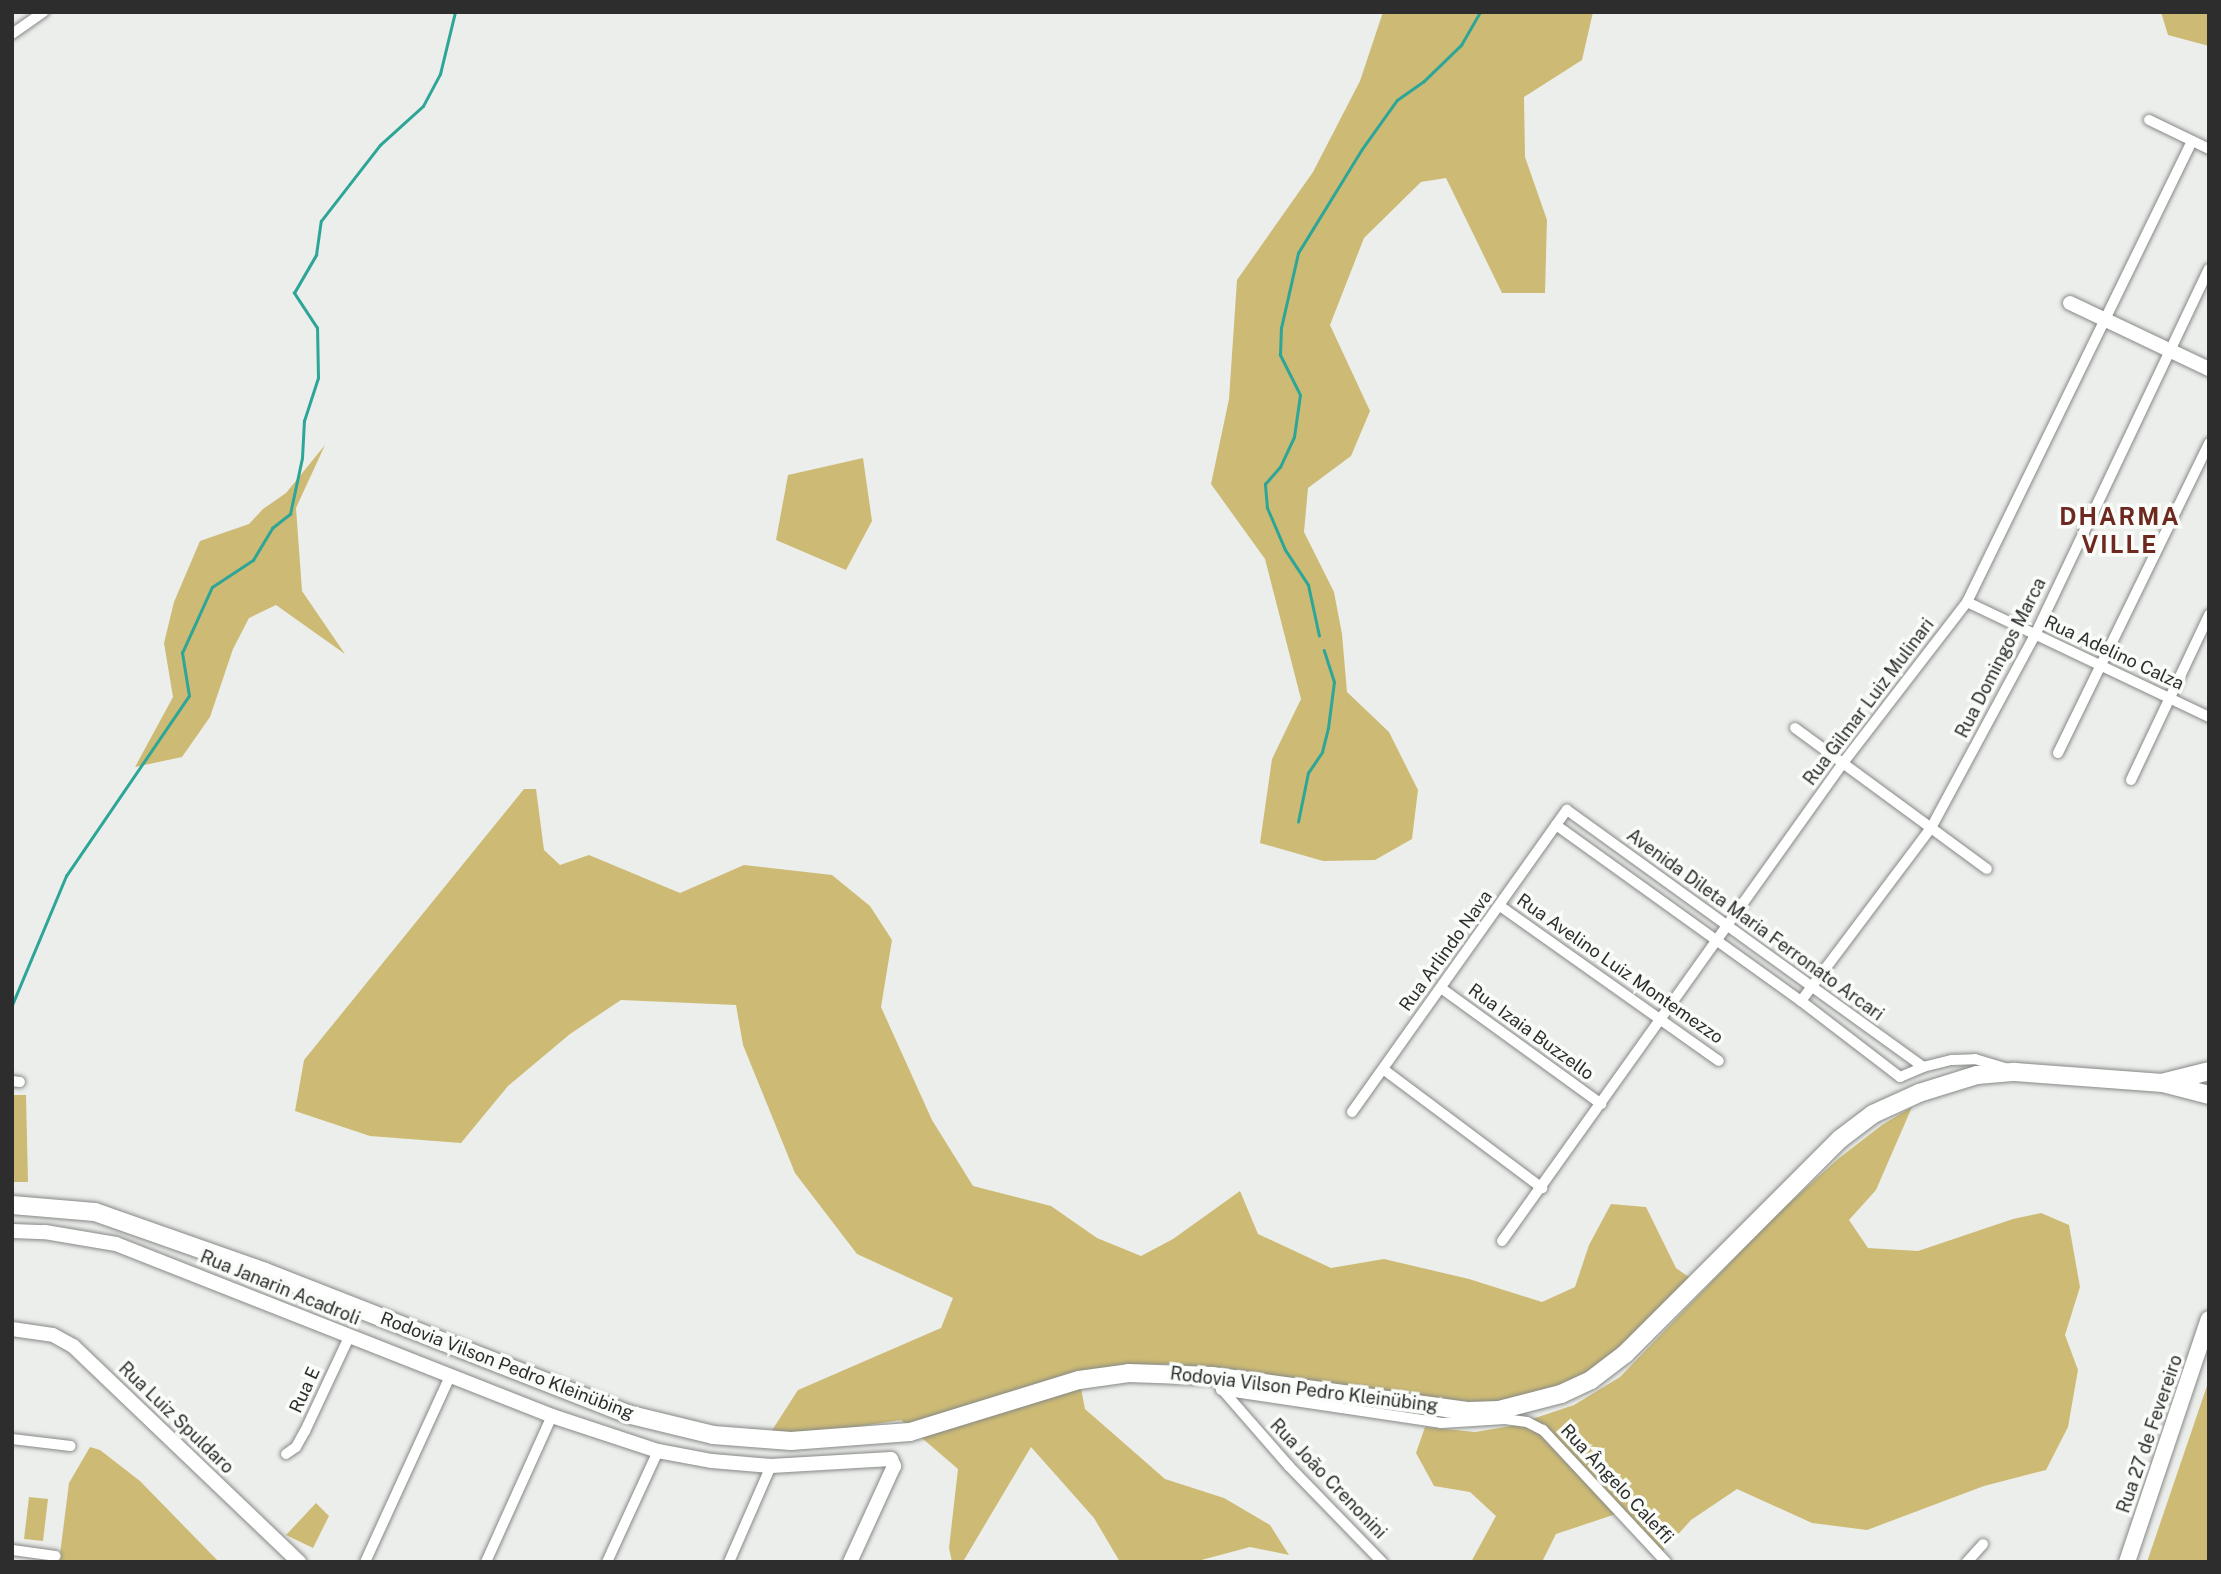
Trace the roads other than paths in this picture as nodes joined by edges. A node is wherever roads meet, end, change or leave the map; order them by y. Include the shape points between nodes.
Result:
1 (44, 12) edge
2 (12, 34) edge
3 (2149, 120) dead end
4 (2192, 141) junction
5 (2209, 149) edge
6 (2209, 269) edge
7 (2070, 303) dead end
8 (2105, 319) junction
9 (2170, 350) junction
10 (2209, 369) edge
11 (2209, 443) edge
12 (1967, 601) junction
13 (2209, 615) edge
14 (2035, 635) junction
15 (2102, 666) junction
16 (2169, 698) junction
17 (2209, 717) edge
18 (1795, 729) dead end
19 (2058, 754) dead end
20 (1843, 763) junction
21 (2131, 780) dead end
22 (1567, 810) joint
23 (1556, 825) junction
24 (1931, 828) junction
25 (1987, 869) dead end
26 (1500, 906) junction
27 (1727, 926) junction
28 (1717, 941) junction
29 (1812, 987) junction
30 (1441, 988) junction
31 (1801, 1002) junction
32 (1660, 1020) junction
33 (1719, 1061) dead end
34 (1923, 1067) junction
35 (1383, 1069) junction
36 (2209, 1071) edge
37 (2015, 1072) junction
38 (2163, 1083) junction
39 (2209, 1088) edge
40 (2188, 1089) junction
41 (2209, 1095) edge
42 (1601, 1104) junction
43 (2209, 1106) edge
44 (1352, 1112) dead end
45 (1542, 1188) junction
46 (12, 1205) edge
47 (12, 1231) edge
48 (1502, 1241) dead end
49 (2209, 1319) edge
50 (12, 1329) edge
51 (349, 1337) junction
52 (450, 1376) junction
53 (1217, 1383) junction
54 (552, 1416) junction
55 (12, 1439) edge
56 (71, 1446) dead end
57 (658, 1451) junction
58 (286, 1454) dead end
59 (771, 1466) junction
60 (1983, 1544) dead end
61 (12, 1550) edge
62 (56, 1556) dead end
63 (854, 1560) edge
64 (299, 1562) edge
65 (365, 1562) edge
66 (486, 1562) edge
67 (607, 1562) edge
68 (729, 1562) edge
69 (1382, 1562) edge
70 (1666, 1562) edge
71 (1967, 1562) edge
72 (2127, 1562) edge

1 - 2 street
3 - 4 street
4 - 5 street
4 - 8 street, Rua Gilmar Luiz Mulinari
6 - 9 street, Rua Domingos Marca
7 - 8 street
8 - 9 street
8 - 12 street, Rua Gilmar Luiz Mulinari
9 - 10 street
9 - 14 street, Rua Domingos Marca
11 - 15 street
12 - 14 street, Rua Adelino Calza
12 - 20 street, Rua Gilmar Luiz Mulinari
13 - 16 street
14 - 15 street, Rua Adelino Calza
14 - 24 street, Rua Domingos Marca
15 - 16 street, Rua Adelino Calza
15 - 19 street
16 - 17 street, Rua Adelino Calza
16 - 21 street
18 - 20 street
20 - 24 street
20 - 27 street, Rua Gilmar Luiz Mulinari
22 - 23 street, Rua Arlindo Nava
22 - 27 street, Avenida Dileta Maria Ferronato Arcari
23 - 26 street, Rua Arlindo Nava
23 - 28 street, Avenida Dileta Maria Ferronato Arcari
24 - 25 street
24 - 29 street, Rua Domingos Marca
26 - 30 street, Rua Arlindo Nava
26 - 32 street, Rua Avelino Luiz Montemezzo
27 - 28 street, Rua Gilmar Luiz Mulinari
27 - 29 street, Avenida Dileta Maria Ferronato Arcari
28 - 31 street, Avenida Dileta Maria Ferronato Arcari
28 - 32 street, Rua Gilmar Luiz Mulinari
29 - 31 street, Rua Domingos Marca
29 - 34 street, Avenida Dileta Maria Ferronato Arcari
30 - 35 street, Rua Arlindo Nava
30 - 42 street, Rua Izaia Buzzello
31 - 34 street, Avenida Dileta Maria Ferronato Arcari via 1900,1077
32 - 33 street, Rua Avelino Luiz Montemezzo
32 - 42 street, Rua Gilmar Luiz Mulinari
34 - 37 street via 1975,1059
35 - 44 street, Rua Arlindo Nava
35 - 45 street
36 - 38 main road
37 - 38 main road, Rodovia Vilson Pedro Kleinübing
37 - 53 main road, Rodovia Vilson Pedro Kleinübing via 1967,1077 1873,1114 1805,1170 1625,1354 1591,1380 1562,1394 1513,1408 1469,1411
38 - 40 main road, Rodovia Vilson Pedro Kleinübing
39 - 40 main road, Rodovia Vilson Pedro Kleinübing
40 - 41 main road, Rodovia Vilson Pedro Kleinübing
40 - 43 main road
42 - 45 street, Rua Gilmar Luiz Mulinari
45 - 48 street, Rua Gilmar Luiz Mulinari
46 - 53 main road, Rodovia Vilson Pedro Kleinübing via 95,1212 278,1277 627,1414 713,1435 791,1441 910,1432 1098,1377 1175,1373
47 - 51 street, Rua Janarin Acadroli via 116,1244
49 - 72 main road, Rua 27 de Fevereiro
50 - 64 street, Rua Luiz Spuldaro via 54,1335 73,1346
51 - 52 street, Rua Janarin Acadroli
51 - 58 street, Rua E via 305,1431
52 - 54 street, Rua Janarin Acadroli
52 - 65 street
53 - 69 street, Rua João Crenonini
53 - 70 street, Rua Ângelo Caleffi via 1441,1423 1527,1422 1543,1430
54 - 57 street, Rua Janarin Acadroli
54 - 66 street
55 - 56 street
57 - 59 street, Rua Janarin Acadroli
57 - 67 street
59 - 63 street, Rua Janarin Acadroli via 879,1458 894,1462
59 - 68 street
60 - 71 street
61 - 62 street

